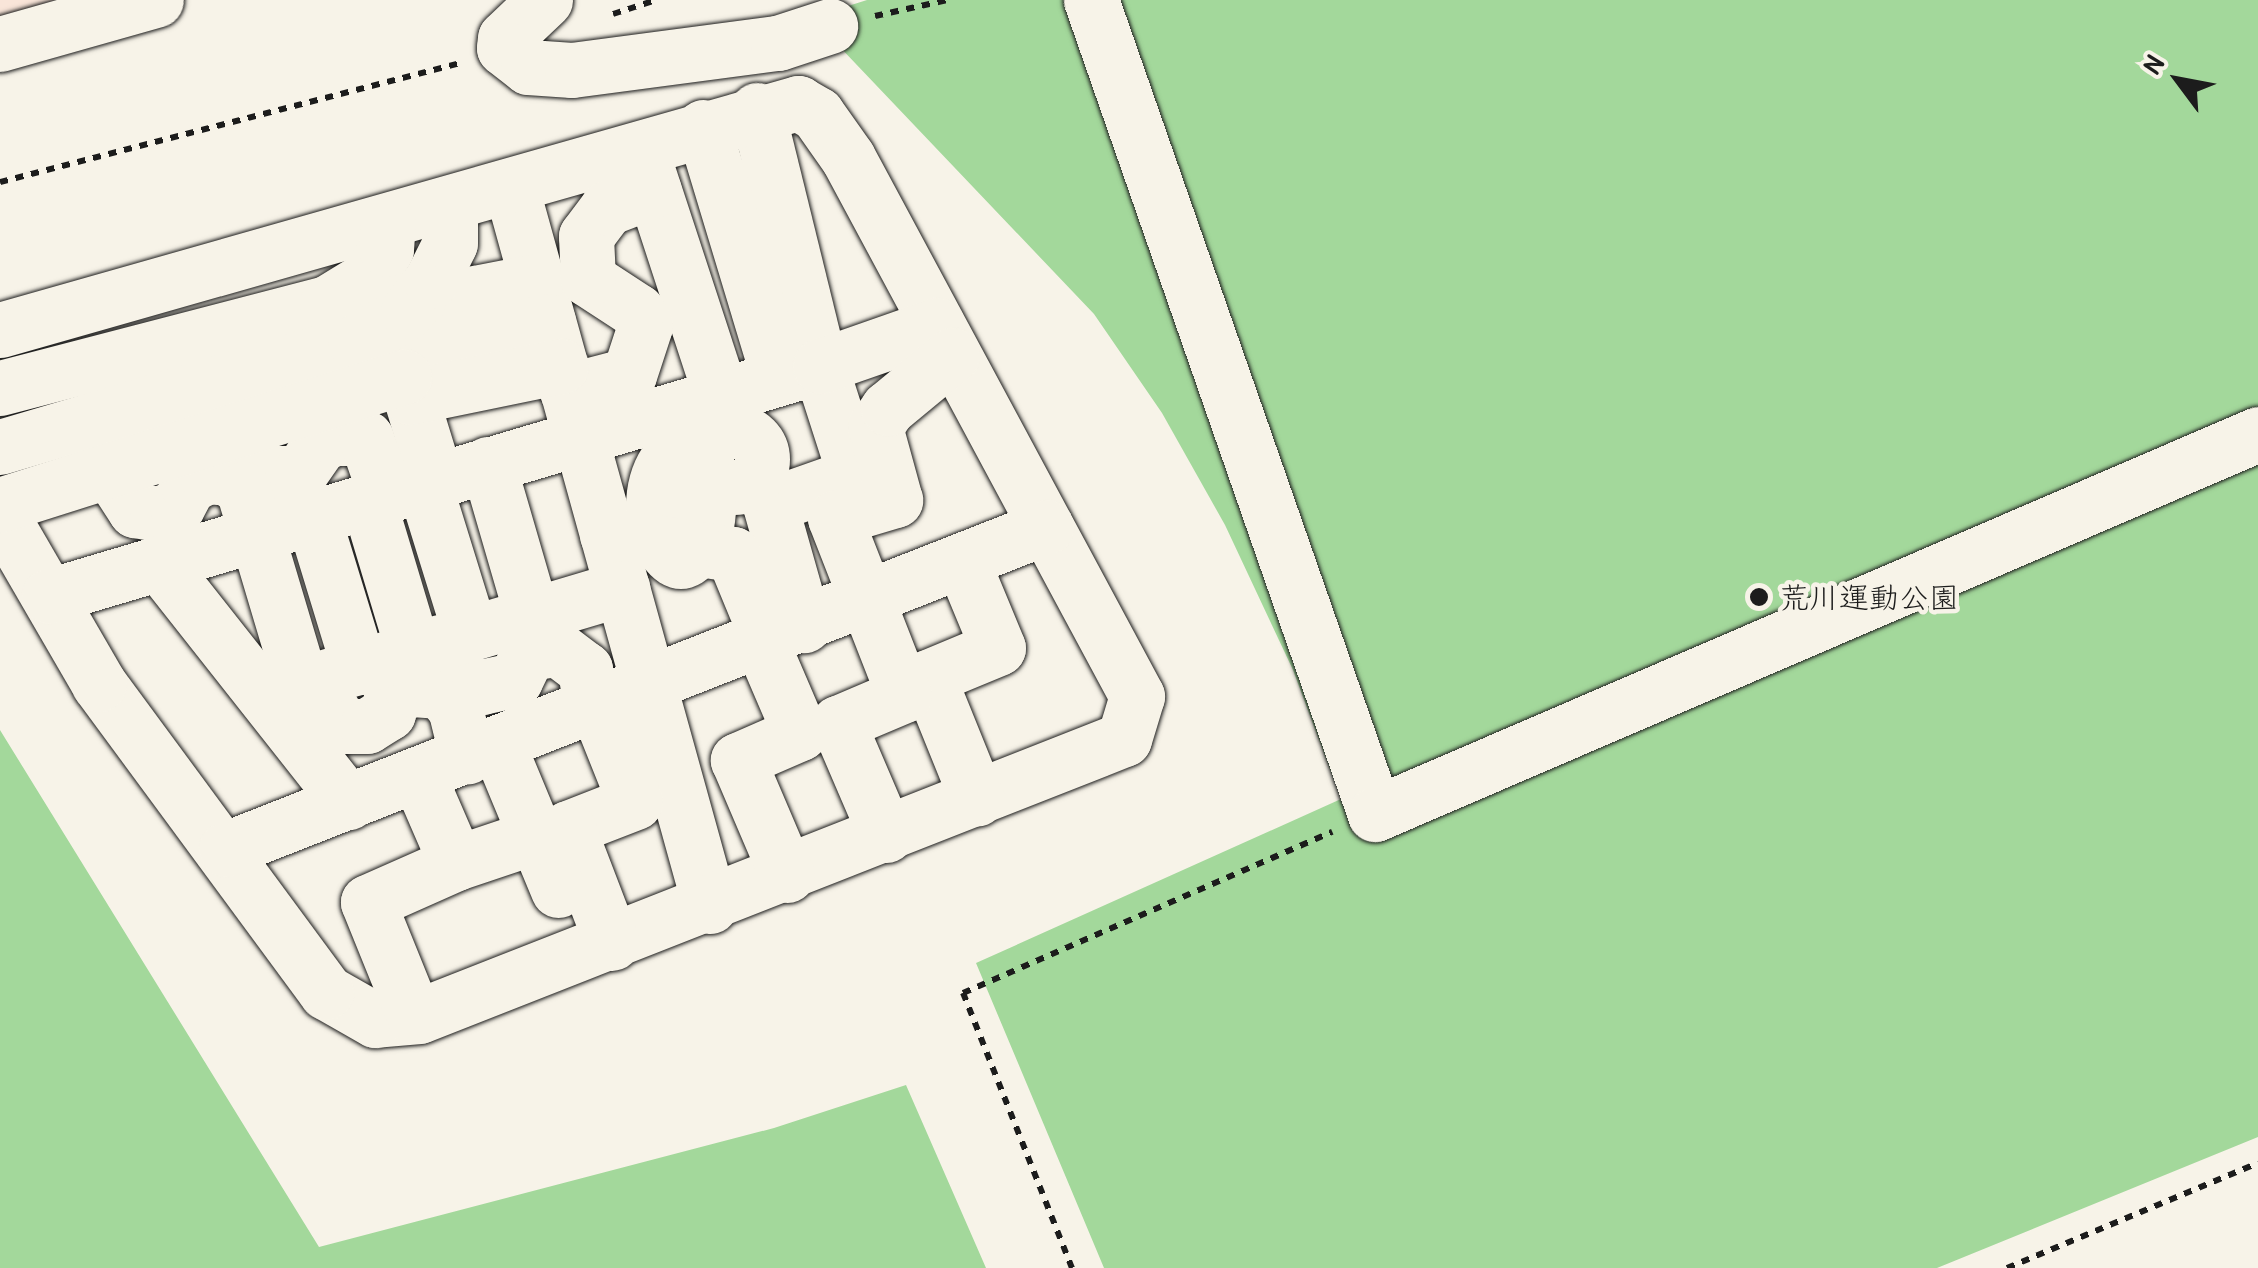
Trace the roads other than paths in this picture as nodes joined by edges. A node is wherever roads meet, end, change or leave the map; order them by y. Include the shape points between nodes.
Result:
1 (156, 0) edge
2 (546, 0) edge
3 (1091, 0) edge
4 (830, 26) dead end
5 (0, 44) edge
6 (757, 110) junction
7 (703, 126) junction
8 (647, 168) junction
9 (511, 187) junction
10 (450, 204) junction
11 (388, 222) junction
12 (0, 330) edge
13 (944, 340) junction
14 (402, 351) junction
15 (558, 359) junction
16 (773, 380) junction
17 (0, 388) edge
18 (240, 429) junction
19 (2258, 434) edge
20 (0, 446) edge
21 (762, 452) dead end
22 (488, 464) junction
23 (109, 470) junction
24 (654, 485) dead end
25 (404, 490) junction
26 (0, 505) edge
27 (0, 513) edge
28 (313, 516) junction
29 (602, 517) junction
30 (1046, 527) junction
31 (255, 534) junction
32 (962, 561) junction
33 (160, 563) junction
34 (376, 582) junction
35 (622, 588) junction
36 (49, 596) junction
37 (864, 600) junction
38 (532, 614) junction
39 (778, 636) junction
40 (441, 642) junction
41 (309, 681) junction
42 (649, 687) junction
43 (594, 708) junction
44 (461, 759) junction
45 (978, 798) junction
46 (348, 802) junction
47 (886, 835) junction
48 (536, 836) junction
49 (226, 850) junction
50 (456, 863) junction
51 (787, 874) junction
52 (710, 906) junction
53 (598, 948) junction
54 (414, 1016) junction

1 - 5 street
2 - 4 street via 505,38 504,48 528,67 572,70 778,43
3 - 19 street via 1375,814
6 - 7 street
6 - 13 street via 798,103 817,114 848,158
6 - 16 street
7 - 8 street
7 - 16 street
8 - 9 street
8 - 15 street via 586,236 588,279 637,311 645,326 629,376
8 - 16 street
9 - 10 street
9 - 15 street
10 - 11 street
10 - 14 street via 450,243
11 - 12 street
11 - 17 street via 386,249 368,278 327,303
13 - 16 street
13 - 30 street
13 - 37 street via 875,427 895,500 834,518
14 - 15 street
14 - 15 street
14 - 18 street
14 - 20 street via 355,342
14 - 25 street
15 - 16 street
15 - 22 street
15 - 29 street
16 - 21 street via 792,438
16 - 39 street via 855,475 770,506
18 - 23 street
18 - 25 street via 250,460 272,474 300,473 320,444 366,438
22 - 25 street
22 - 34 street
23 - 26 street
23 - 31 street via 135,510 157,514 176,507 188,486 207,476 228,478 243,489
24 - 29 street
25 - 28 street
25 - 34 street
27 - 36 street
28 - 31 street
28 - 34 street
29 - 35 street
29 - 39 street via 733,554
30 - 32 street
30 - 45 street via 1138,696 1133,717 1124,739
31 - 33 street
31 - 34 street
32 - 37 street
32 - 45 street via 998,648 928,676
33 - 36 street
33 - 41 street
34 - 38 street
34 - 40 street
34 - 41 street
35 - 38 street
35 - 42 street
36 - 49 street via 99,684
37 - 39 street
37 - 47 street via 904,694 838,722
38 - 40 street
39 - 42 street
39 - 51 street via 800,733 738,760
40 - 41 street
40 - 43 street via 450,666 467,684 481,687 515,680 528,653 558,649 585,669
41 - 44 street via 342,726 366,726 388,713 391,697 441,692 456,708
41 - 46 street
42 - 43 street
42 - 52 street
43 - 44 street
43 - 53 street via 635,802 568,828
44 - 46 street
44 - 48 street
44 - 50 street
45 - 47 street
46 - 49 street
47 - 51 street
48 - 50 street
48 - 53 street
49 - 54 street via 326,992 375,1020
50 - 54 street via 368,902
51 - 52 street
52 - 53 street
53 - 54 street

